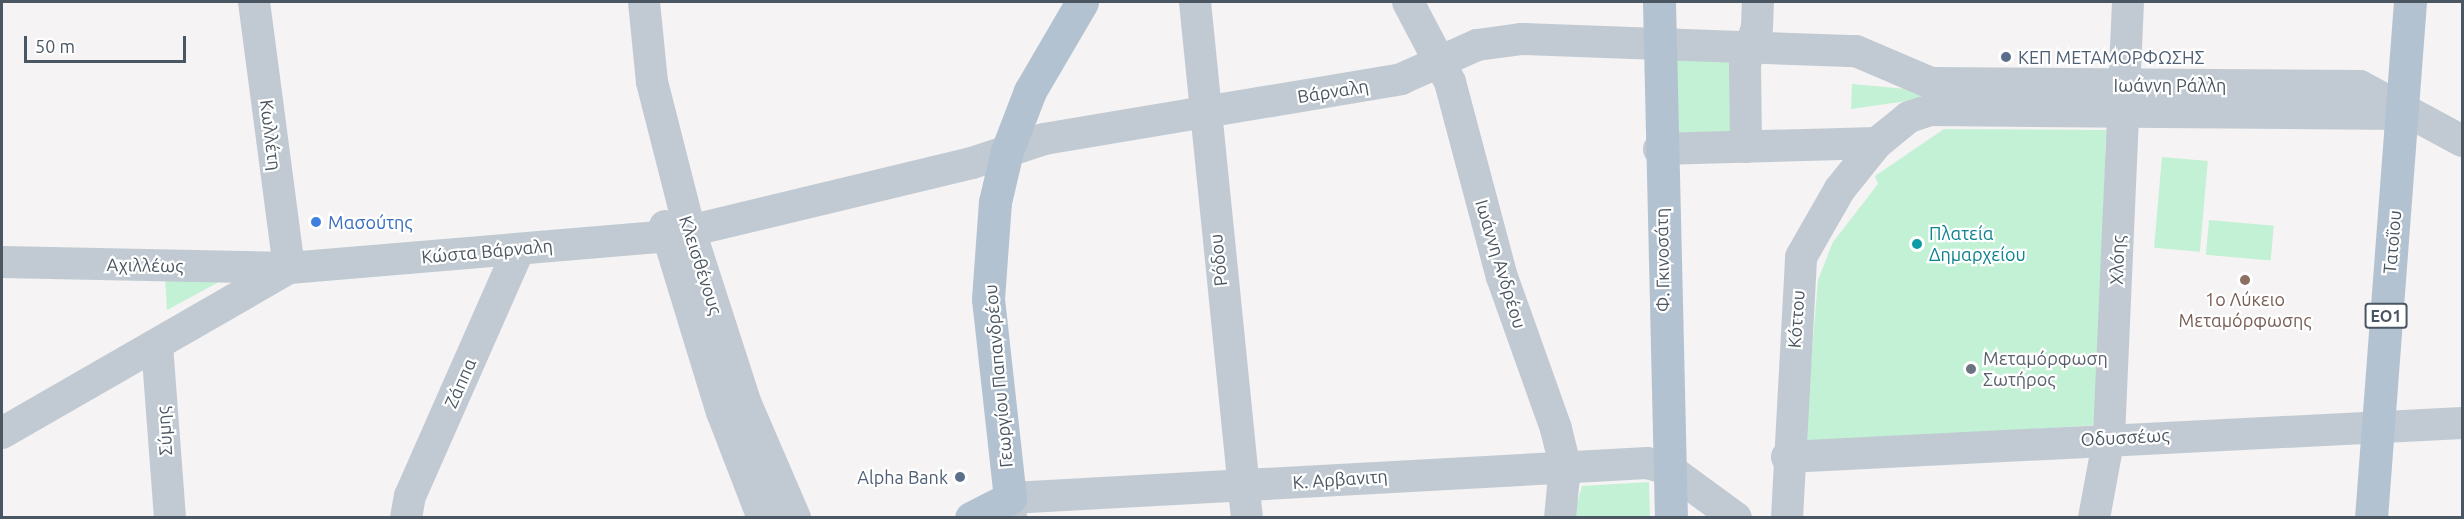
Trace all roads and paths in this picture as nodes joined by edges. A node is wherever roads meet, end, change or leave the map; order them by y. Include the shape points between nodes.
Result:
1 (254, 2) edge
2 (623, 2) edge
3 (644, 2) edge
4 (1082, 2) edge
5 (1195, 2) edge
6 (1408, 2) edge
7 (1659, 2) edge
8 (1758, 2) edge
9 (2128, 2) edge
10 (2410, 2) edge
11 (1657, 43) junction
12 (1749, 48) junction
13 (1439, 62) junction
14 (1931, 97) junction
15 (2124, 98) junction
16 (1202, 111) junction
17 (2402, 114) junction
18 (2463, 141) edge
19 (1877, 143) junction
20 (1746, 147) junction
21 (1659, 149) junction
22 (1007, 152) junction
23 (679, 234) junction
24 (519, 249) junction
25 (2, 262) edge
26 (288, 268) junction
27 (158, 345) junction
28 (734, 408) junction
29 (2463, 423) edge
30 (2377, 424) junction
31 (2, 433) edge
32 (2109, 437) junction
33 (1787, 458) junction
34 (1565, 466) junction
35 (1669, 469) junction
36 (1242, 486) junction
37 (1010, 508) edge
38 (170, 518) edge
39 (406, 518) edge
40 (763, 518) edge
41 (795, 518) edge
42 (971, 518) edge
43 (1247, 518) edge
44 (1560, 518) edge
45 (1671, 518) edge
46 (1736, 518) edge
47 (1787, 518) edge
48 (2094, 518) edge
49 (2371, 518) edge

1 - 26 street, Κωλλέτη
2 - 23 street, Κλεισθένους via 631,83
3 - 23 street, Κλεισθένους via 652,82
4 - 22 main road, Γεωργίου Παπανδρέου via 1030,92
5 - 16 street, Ρόδου
6 - 13 street, Ιωάννη Ανδρέου
7 - 11 main road, Φ. Γκινοσάτη
8 - 12 street
9 - 15 street, Χλόης
10 - 17 main road, Τατοΐου / ΕΟ1
11 - 12 street, Ιωάννη Ράλλη
11 - 13 street, Βάρναλη via 1521,39 1477,45
11 - 21 main road, Φ. Γκινοσάτη
12 - 14 street, Ιωάννη Ράλλη via 1856,51
12 - 20 street
13 - 16 street, Βάρναλη via 1401,79
13 - 34 street, Ιωάννη Ανδρέου
14 - 15 street, Ιωάννη Ράλλη
14 - 19 street, Ιωάννη Ράλλη
15 - 17 street, Ιωάννη Ράλλη via 2360,86
15 - 32 street, Χλόης
16 - 22 street, Βάρναλη via 1044,139
16 - 36 street, Ρόδου
17 - 18 street, Ιωάννη Ράλλη
17 - 30 main road, Τατοΐου / ΕΟ1
19 - 20 street
19 - 33 street, Κόττου via 1826,209 1800,256
20 - 21 street
21 - 35 main road, Φ. Γκινοσάτη
22 - 23 street, Κώστα Βάρναλη
22 - 37 main road, Γεωργίου Παπανδρέου via 995,202 988,299
23 - 24 street, Κώστα Βάρναλη
23 - 28 street, Κλεισθένους
24 - 26 street, Κώστα Βάρναλη
24 - 39 street, Ζάππα via 410,495
25 - 26 street, Αχιλλέως
26 - 27 street, Κώστα Βάρναλη
27 - 31 street, Κώστα Βάρναλη
27 - 38 street, Σύμης
28 - 40 street, Κλεισθένους
28 - 41 street, Κλεισθένους
29 - 30 street, Οδυσσέως
30 - 32 street, Οδυσσέως
30 - 49 main road, Τατοΐου / ΕΟ1
32 - 33 street, Οδυσσέως
32 - 48 street, Χλόης
33 - 47 street, Κόττου
34 - 35 street, Κ. Αρβανιτη via 1647,463
34 - 36 street, Κ. Αρβανιτη
34 - 44 street
35 - 45 main road, Φ. Γκινοσάτη
35 - 46 street
36 - 37 street, Κ. Αρβανιτη
36 - 43 street, Ρόδου
37 - 42 main road

